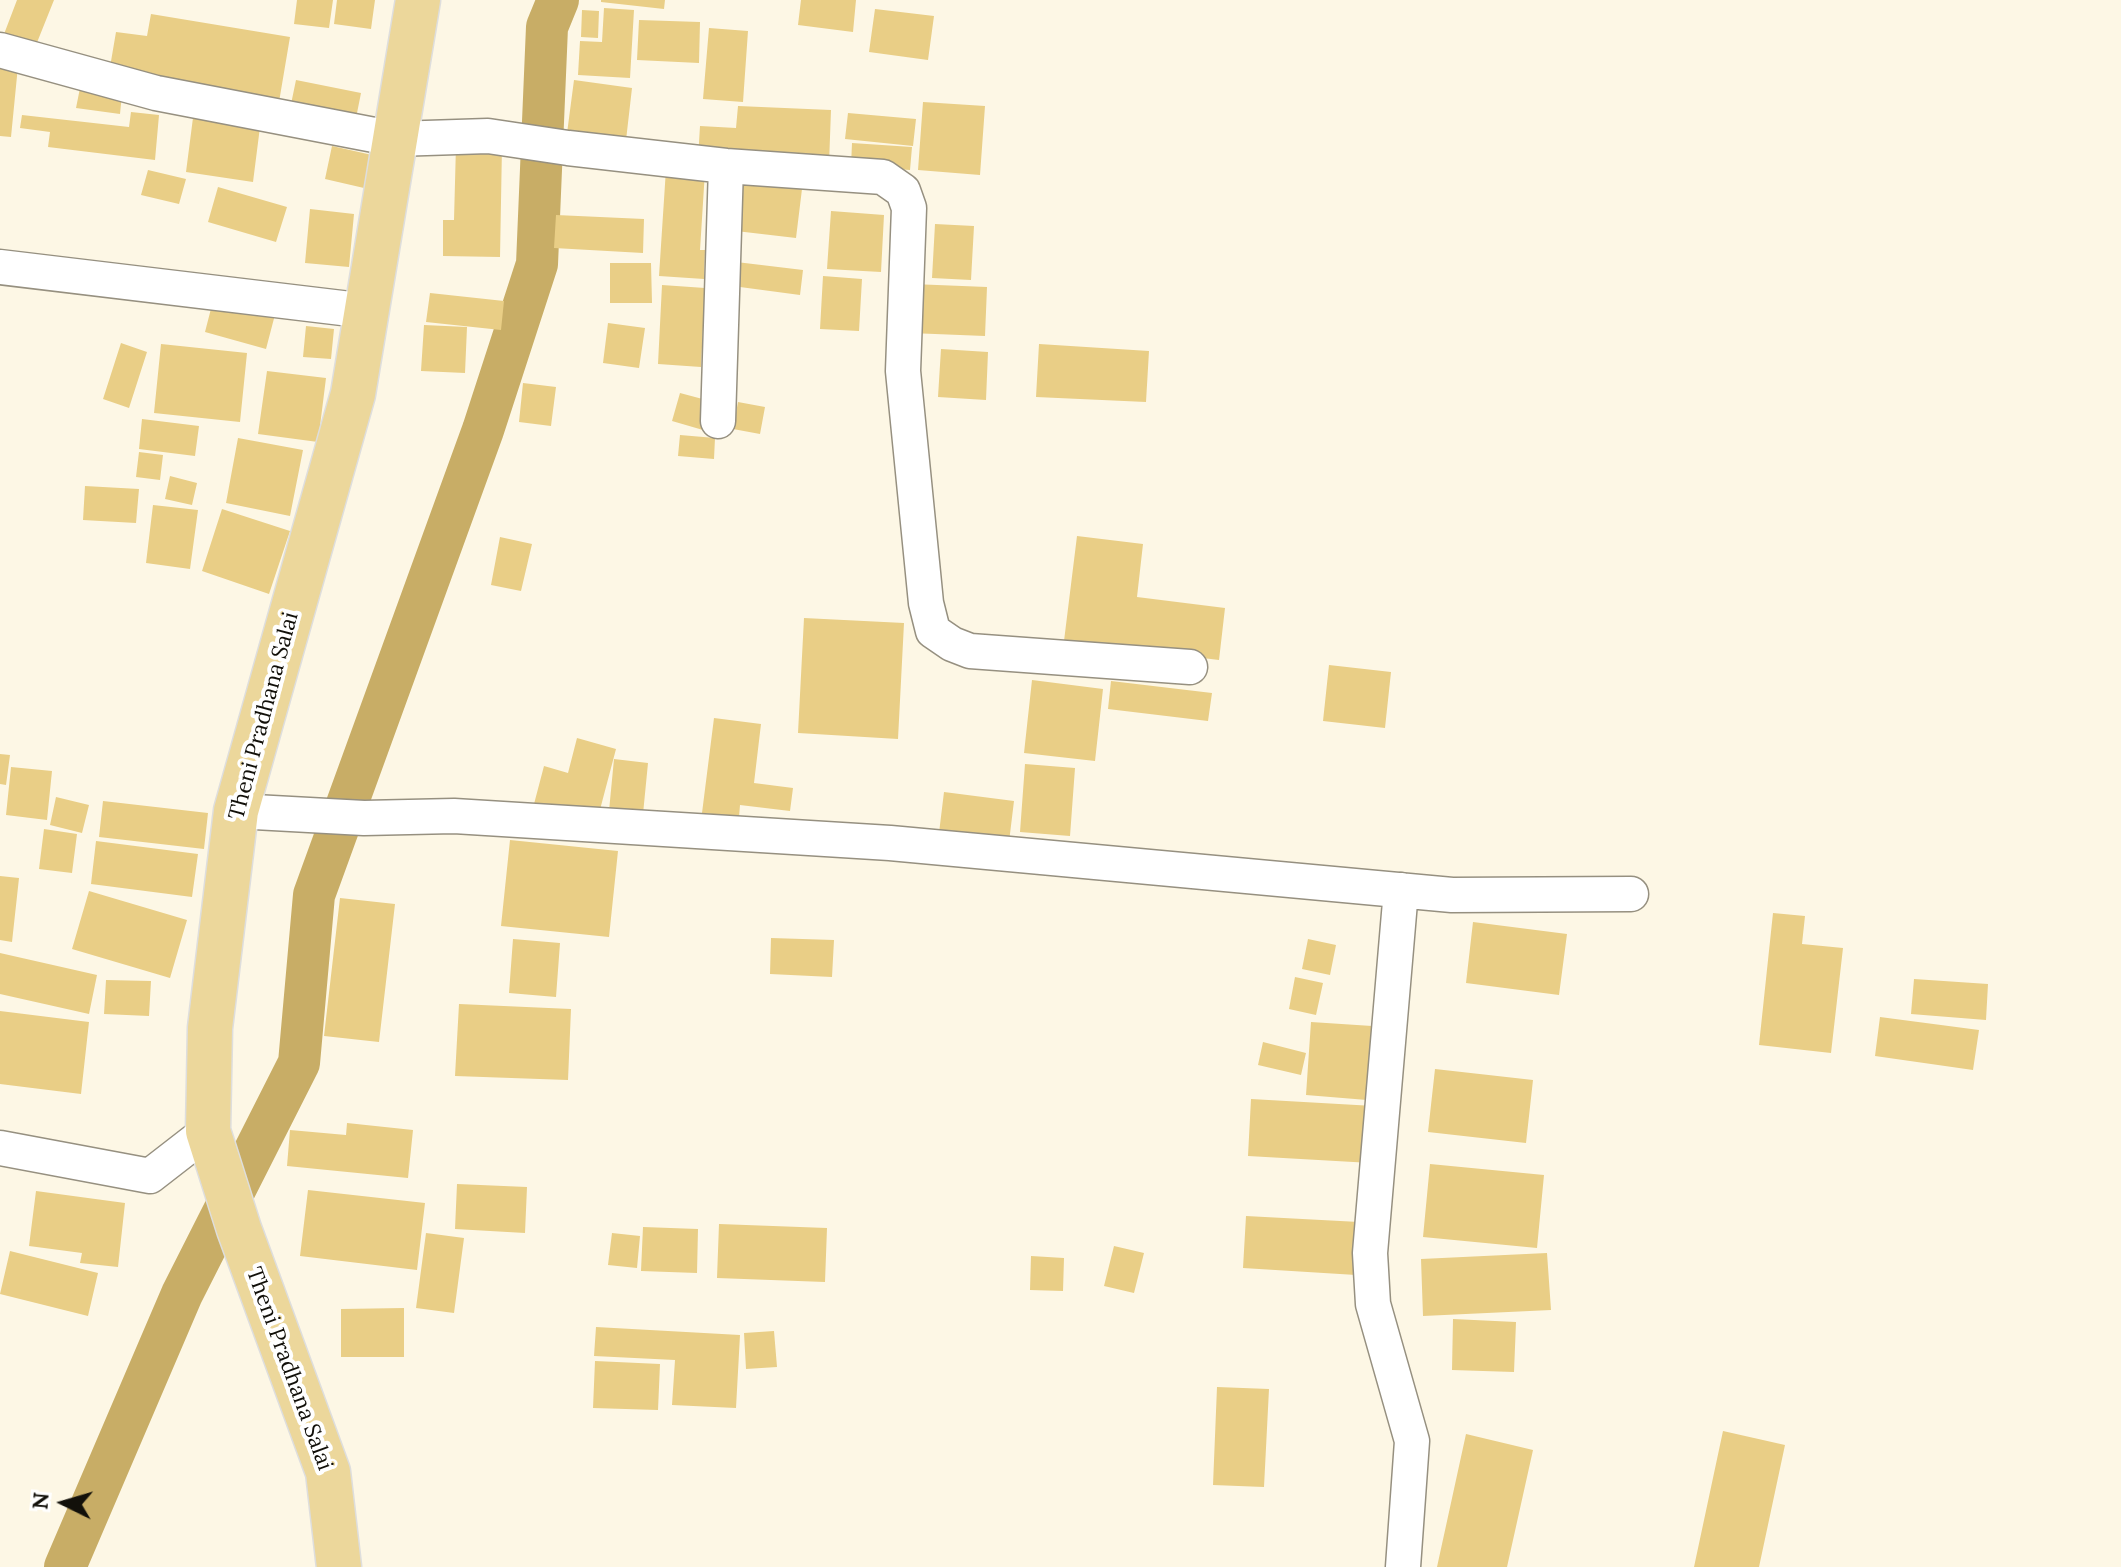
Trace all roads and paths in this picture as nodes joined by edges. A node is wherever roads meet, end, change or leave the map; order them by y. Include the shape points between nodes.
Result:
1 (418, 0) edge
2 (0, 50) edge
3 (395, 139) junction
4 (726, 166) junction
5 (0, 267) edge
6 (367, 311) junction
7 (718, 421) dead end
8 (1190, 667) dead end
9 (236, 811) junction
10 (1401, 890) junction
11 (1631, 894) dead end
12 (208, 1131) junction
13 (0, 1148) edge
14 (339, 1567) edge
15 (1403, 1567) edge

1 - 3 main road, Theni Pradhana Salai
2 - 3 street via 156,93
3 - 4 street via 488,136
3 - 6 main road, Theni Pradhana Salai
4 - 7 street
4 - 8 street via 883,177 903,191 909,208 904,384 933,631 970,651
5 - 6 street
6 - 9 main road, Theni Pradhana Salai via 353,394
9 - 10 street via 364,818 454,816 890,843
9 - 12 main road, Theni Pradhana Salai via 210,1028
10 - 11 street via 1452,895
10 - 15 street via 1370,1253 1373,1304 1412,1441
12 - 13 street via 150,1176
12 - 14 main road, Theni Pradhana Salai via 328,1472

